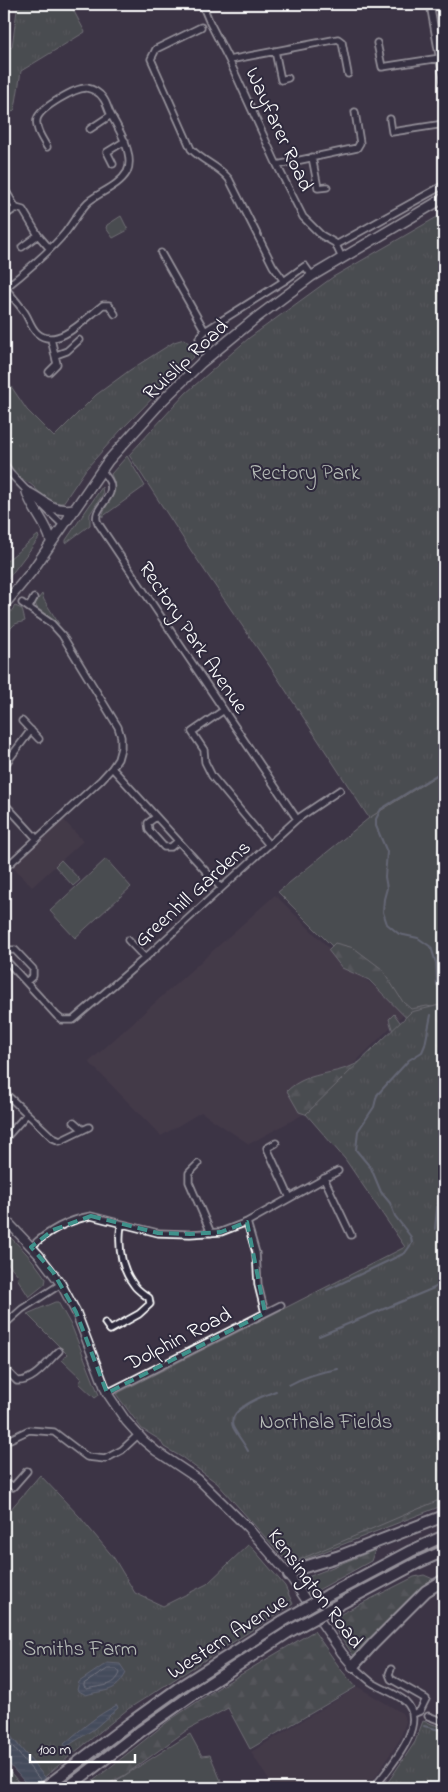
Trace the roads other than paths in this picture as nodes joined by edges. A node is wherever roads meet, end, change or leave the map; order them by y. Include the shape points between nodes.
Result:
1 (202, 4) edge
2 (430, 4) edge
3 (201, 27) dead end
4 (377, 43) dead end
5 (275, 51) junction
6 (440, 58) junction
7 (229, 60) junction
8 (348, 74) dead end
9 (288, 78) dead end
10 (444, 83) edge
11 (355, 112) dead end
12 (111, 115) junction
13 (390, 119) dead end
14 (444, 124) edge
15 (90, 129) dead end
16 (124, 140) junction
17 (47, 147) dead end
18 (312, 157) junction
19 (113, 164) dead end
20 (277, 165) junction
21 (327, 186) dead end
22 (444, 186) edge
23 (7, 193) dead end
24 (444, 198) edge
25 (16, 208) junction
26 (4, 216) edge
27 (38, 235) junction
28 (336, 245) junction
29 (22, 247) dead end
30 (50, 249) junction
31 (161, 253) dead end
32 (342, 258) junction
33 (312, 276) junction
34 (284, 281) junction
35 (5, 289) edge
36 (115, 314) dead end
37 (205, 331) junction
38 (52, 339) junction
39 (79, 340) dead end
40 (56, 355) junction
41 (210, 356) junction
42 (49, 372) dead end
43 (4, 464) edge
44 (101, 470) junction
45 (28, 492) junction
46 (74, 509) junction
47 (63, 525) junction
48 (51, 541) junction
49 (34, 598) dead end
50 (22, 603) dead end
51 (4, 605) edge
52 (29, 607) junction
53 (224, 710) junction
54 (22, 721) dead end
55 (30, 730) junction
56 (38, 739) dead end
57 (4, 766) edge
58 (112, 768) junction
59 (340, 790) dead end
60 (4, 803) edge
61 (156, 817) junction
62 (297, 819) junction
63 (37, 839) junction
64 (178, 841) junction
65 (269, 845) junction
66 (4, 869) edge
67 (221, 888) junction
68 (128, 940) dead end
69 (4, 957) edge
70 (145, 958) junction
71 (26, 982) junction
72 (4, 1092) edge
73 (27, 1114) junction
74 (74, 1122) dead end
75 (4, 1140) edge
76 (276, 1143) dead end
77 (198, 1164) dead end
78 (338, 1171) dead end
79 (324, 1178) junction
80 (290, 1198) junction
81 (4, 1218) edge
82 (247, 1222) junction
83 (122, 1224) junction
84 (211, 1233) junction
85 (351, 1235) dead end
86 (31, 1247) junction
87 (61, 1284) junction
88 (281, 1305) dead end
89 (265, 1313) junction
90 (106, 1323) dead end
91 (4, 1325) edge
92 (59, 1351) dead end
93 (4, 1368) edge
94 (107, 1392) junction
95 (138, 1435) junction
96 (4, 1442) edge
97 (27, 1471) dead end
98 (4, 1480) edge
99 (444, 1516) edge
100 (444, 1536) edge
101 (444, 1551) edge
102 (288, 1575) junction
103 (444, 1580) edge
104 (353, 1666) junction
105 (391, 1669) dead end
106 (413, 1714) junction
107 (428, 1716) dead end
108 (444, 1722) edge
109 (68, 1787) edge
110 (44, 1788) edge
111 (374, 1788) edge

1 - 7 street, Wayfarer Road
2 - 6 street
3 - 34 street via 156,49 151,59 191,148 229,179 273,266
4 - 6 street via 382,67
5 - 7 street
5 - 8 street via 338,40 342,42
5 - 9 street via 281,80
6 - 10 street
7 - 20 street, Wayfarer Road
11 - 18 street via 360,143 357,148
12 - 15 street
12 - 16 street
12 - 17 street via 103,97 88,88 78,88 38,116 39,133
13 - 14 street via 392,132
16 - 19 street via 107,152
16 - 30 street via 129,159 128,171 87,204
18 - 20 street
18 - 21 street via 318,188
20 - 28 street, Wayfarer Road via 303,217
22 - 28 street
23 - 25 street
24 - 32 main road, Ruislip Road
25 - 26 street
25 - 27 street via 23,210
27 - 29 street
27 - 30 street
28 - 32 street, Wayfarer Road
30 - 35 street
31 - 37 street
32 - 33 main road, Ruislip Road
33 - 34 street via 305,266
33 - 41 main road, Ruislip Road
34 - 37 street
35 - 38 street via 37,333
36 - 38 street via 109,305 103,305 62,337
37 - 41 street via 199,338
38 - 40 street
39 - 40 street
40 - 42 street via 58,364
41 - 44 main road, Ruislip Road via 164,399
43 - 45 street
44 - 46 main road, Ruislip Road
44 - 53 street, Rectory Park Avenue via 111,486 95,518
45 - 46 main road via 52,508
45 - 47 street
45 - 48 main road
46 - 47 main road, Ruislip Road
47 - 48 main road, Ruislip Road
48 - 51 main road, Ruislip Road
49 - 52 street
50 - 52 street
52 - 58 street via 62,635 118,727 121,748
53 - 62 street, Rectory Park Avenue
53 - 65 street via 192,732 204,750 205,762 212,776
54 - 55 street
55 - 56 street
55 - 57 street
58 - 61 street
58 - 63 street
59 - 62 street, Greenhill Gardens
60 - 63 street
61 - 64 street
61 - 64 street via 148,823 148,830 164,847 171,847
62 - 65 street, Greenhill Gardens
63 - 66 street
64 - 67 street
65 - 67 street, Greenhill Gardens
67 - 70 street, Greenhill Gardens
68 - 70 street
69 - 71 street
69 - 71 street via 9,950 16,950 33,969
70 - 71 street, Greenhill Gardens via 76,1018 68,1021 56,1016
72 - 73 street
73 - 74 street via 60,1141 86,1128
73 - 75 street
76 - 80 street via 267,1148
77 - 84 street via 189,1173 189,1182
78 - 79 street
79 - 80 street
79 - 85 street
80 - 82 street
81 - 86 street, Kensington Road
82 - 84 street
82 - 89 street, Dolphin Road via 256,1253 258,1285
83 - 84 street via 158,1232
83 - 86 street via 105,1218 80,1218 53,1230
83 - 90 street via 121,1260 134,1286 149,1298 150,1304 110,1330
86 - 87 street, Kensington Road
87 - 91 street
87 - 94 street, Kensington Road via 76,1312
88 - 89 street, Dolphin Road
89 - 94 street, Dolphin Road
92 - 93 street via 24,1382 17,1381
94 - 95 street, Kensington Road
95 - 96 street via 122,1450 105,1459 87,1456 54,1432 29,1430
95 - 102 street, Kensington Road via 204,1484
97 - 98 street via 13,1487
99 - 102 highway
100 - 110 highway, Western Avenue, bridge via 283,1621 184,1685
101 - 109 highway, Western Avenue, bridge via 290,1631 192,1695
102 - 104 street, Kensington Road
103 - 104 highway via 426,1590
104 - 106 street, Kensington Road via 371,1682 404,1700
105 - 106 street via 391,1680 426,1699 420,1711
106 - 111 street via 410,1735
107 - 108 street

